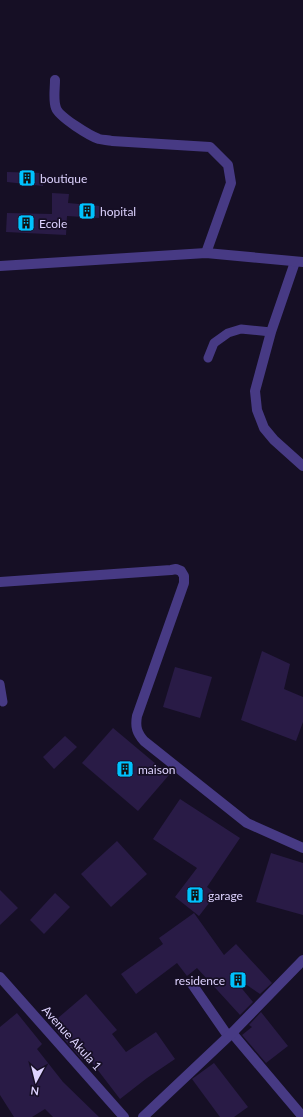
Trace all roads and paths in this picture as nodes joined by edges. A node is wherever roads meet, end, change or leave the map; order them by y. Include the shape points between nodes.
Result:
1 (55, 80) dead end
2 (206, 253) junction
3 (299, 262) edge
4 (0, 266) edge
5 (271, 332) junction
6 (208, 358) dead end
7 (303, 466) edge
8 (0, 582) edge
9 (0, 684) edge
10 (3, 702) dead end
11 (303, 848) edge
12 (303, 960) edge
13 (0, 977) edge
14 (192, 984) dead end
15 (230, 1034) junction
16 (124, 1117) edge
17 (143, 1117) edge
18 (303, 1117) edge

1 - 2 street via 56,108 59,114 98,138 210,147 228,165 231,183
2 - 3 street
2 - 4 street
3 - 5 street
5 - 6 lane via 241,329 228,333 214,343
5 - 7 street via 255,391 257,410 264,428
8 - 11 street via 181,571 184,583 137,716 138,735 247,823
9 - 10 lane
12 - 15 street
13 - 16 street, Avenue Akula 1
14 - 15 street
15 - 17 street
15 - 18 street

